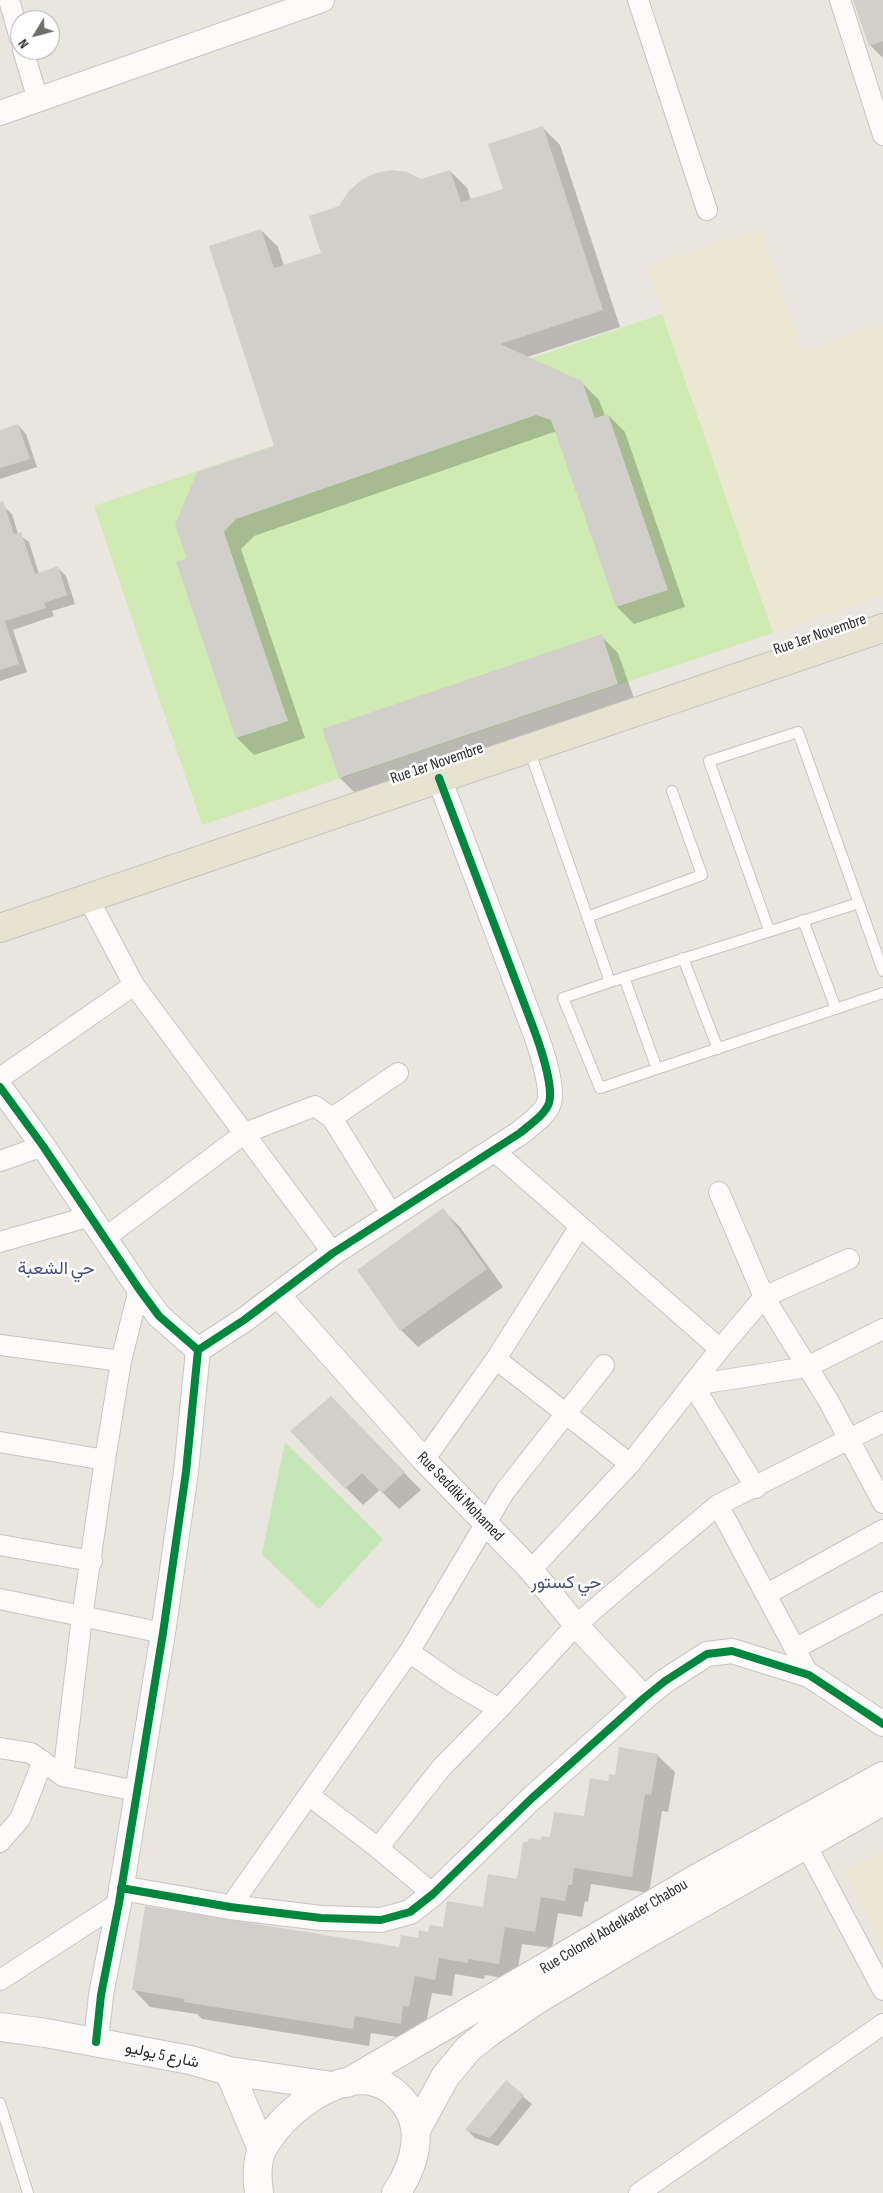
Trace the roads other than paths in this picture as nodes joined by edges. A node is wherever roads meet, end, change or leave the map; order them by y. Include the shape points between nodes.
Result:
1 (322, 0) edge
2 (638, 0) edge
3 (840, 0) edge
4 (26, 60) edge
5 (38, 100) junction
6 (0, 113) edge
7 (883, 136) edge
8 (706, 210) dead end
9 (883, 628) edge
10 (528, 748) junction
11 (439, 778) junction
12 (672, 791) dead end
13 (88, 898) junction
14 (859, 903) junction
15 (587, 917) junction
16 (803, 920) junction
17 (0, 928) edge
18 (769, 930) junction
19 (683, 958) junction
20 (883, 971) edge
21 (624, 977) junction
22 (610, 982) junction
23 (134, 985) junction
24 (883, 993) edge
25 (836, 1009) junction
26 (718, 1049) junction
27 (657, 1069) junction
28 (398, 1073) dead end
29 (0, 1078) edge
30 (0, 1087) edge
31 (332, 1118) junction
32 (245, 1133) junction
33 (43, 1146) junction
34 (492, 1149) junction
35 (0, 1161) edge
36 (719, 1192) dead end
37 (392, 1215) junction
38 (91, 1216) junction
39 (580, 1226) junction
40 (105, 1238) junction
41 (0, 1242) edge
42 (333, 1253) junction
43 (849, 1258) dead end
44 (139, 1289) junction
45 (278, 1295) junction
46 (764, 1297) junction
47 (883, 1329) edge
48 (0, 1345) edge
49 (720, 1348) junction
50 (198, 1350) junction
51 (496, 1359) junction
52 (121, 1362) junction
53 (604, 1365) dead end
54 (807, 1367) junction
55 (693, 1385) junction
56 (566, 1414) junction
57 (883, 1422) edge
58 (849, 1439) junction
59 (0, 1442) edge
60 (105, 1460) junction
61 (424, 1460) junction
62 (630, 1464) junction
63 (756, 1488) junction
64 (883, 1503) edge
65 (718, 1505) junction
66 (485, 1524) junction
67 (883, 1530) edge
68 (0, 1544) edge
69 (92, 1561) junction
70 (531, 1570) junction
71 (767, 1594) junction
72 (0, 1599) edge
73 (883, 1602) edge
74 (82, 1617) junction
75 (576, 1625) junction
76 (163, 1633) junction
77 (796, 1648) junction
78 (409, 1652) junction
79 (809, 1675) junction
80 (644, 1698) junction
81 (499, 1709) junction
82 (883, 1724) edge
83 (0, 1748) edge
84 (43, 1761) junction
85 (63, 1776) junction
86 (883, 1776) edge
87 (136, 1791) junction
88 (310, 1796) junction
89 (883, 1801) edge
90 (0, 1842) edge
91 (806, 1845) junction
92 (378, 1848) junction
93 (433, 1894) junction
94 (120, 1896) junction
95 (230, 1907) junction
96 (0, 1980) edge
97 (883, 1990) edge
98 (883, 2024) edge
99 (0, 2027) edge
100 (96, 2042) junction
101 (229, 2071) junction
102 (339, 2084) junction
103 (0, 2103) edge
104 (416, 2130) junction
105 (260, 2157) junction
106 (406, 2187) edge
107 (28, 2193) edge
108 (243, 2193) edge
109 (259, 2193) edge
110 (639, 2193) edge

1 - 5 street
2 - 8 street
3 - 7 street
4 - 5 street
5 - 6 street
9 - 10 main road, Rue 1er Novembre
10 - 11 main road, Rue 1er Novembre
10 - 15 lane
11 - 13 main road, Rue 1er Novembre
11 - 34 street via 545,1064 550,1102 542,1114 520,1133
12 - 15 lane via 702,874
13 - 17 main road, Rue 1er Novembre
13 - 23 street
14 - 16 lane
14 - 18 lane via 798,732 709,761
14 - 20 lane
15 - 22 lane
16 - 18 lane
16 - 25 lane
18 - 19 lane
19 - 21 lane
19 - 26 lane
21 - 22 lane
21 - 27 lane
22 - 27 lane via 563,998 600,1088
23 - 29 street
23 - 32 street
24 - 25 lane
25 - 26 lane
26 - 27 lane
28 - 31 street
30 - 33 street
31 - 32 street via 315,1106
31 - 37 street
32 - 40 street
32 - 42 street
33 - 35 street
33 - 38 street
34 - 37 street
34 - 39 street
36 - 46 street
37 - 42 street
38 - 40 street
38 - 41 street
39 - 49 street
39 - 51 street
40 - 44 street
42 - 45 street
43 - 46 street
44 - 50 street via 159,1316
44 - 52 street
45 - 50 street
45 - 61 street, Rue Seddiki Mohamed
46 - 49 street
46 - 54 street
47 - 54 street
48 - 52 street
49 - 55 street
50 - 76 street via 186,1472
51 - 56 street
51 - 61 street
52 - 60 street
53 - 56 street
54 - 55 street
54 - 58 street
55 - 62 street
55 - 63 street
56 - 62 street
56 - 66 street via 505,1491
57 - 58 street
58 - 63 street
58 - 64 street
59 - 60 street
60 - 69 street
61 - 66 street, Rue Seddiki Mohamed
62 - 70 street
63 - 65 street
65 - 71 street
65 - 75 street
66 - 70 street, Rue Seddiki Mohamed
66 - 78 street
67 - 71 street
68 - 69 street
69 - 74 street
70 - 75 street, Rue Seddiki Mohamed
71 - 77 street
72 - 74 street
73 - 77 street
74 - 76 street
74 - 85 street
75 - 80 street, Rue Seddiki Mohamed
75 - 81 street
76 - 87 street
77 - 79 street
78 - 81 street
78 - 88 street
79 - 80 street via 732,1651 707,1654
79 - 82 street
80 - 93 street via 531,1799
81 - 92 street via 442,1767
83 - 84 street via 31,1753
84 - 85 street
84 - 90 street via 20,1819
85 - 87 street
86 - 102 main road, Rue Colonel Abdelkader Chabou via 696,1879 453,2023
87 - 94 street
88 - 92 street
88 - 95 street
89 - 91 main road, Rue Colonel Abdelkader Chabou
91 - 97 street
91 - 104 main road, Rue Colonel Abdelkader Chabou via 538,1999 488,2033 468,2049 446,2078
92 - 93 street
93 - 95 street via 410,1912 381,1920 321,1918
94 - 95 street
94 - 96 street
94 - 100 street via 101,1995
98 - 110 street
99 - 100 main road, شارع 5 يوليو
100 - 101 main road, شارع 5 يوليو
101 - 102 main road, شارع 5 يوليو
101 - 105 main road
102 - 104 main road, شارع 5 يوليو via 372,2081 390,2089 412,2114
102 - 105 main road, Rue Colonel Abdelkader Chabou via 316,2094 283,2121
103 - 107 lane
104 - 106 main road via 415,2152
105 - 108 main road
105 - 109 main road

